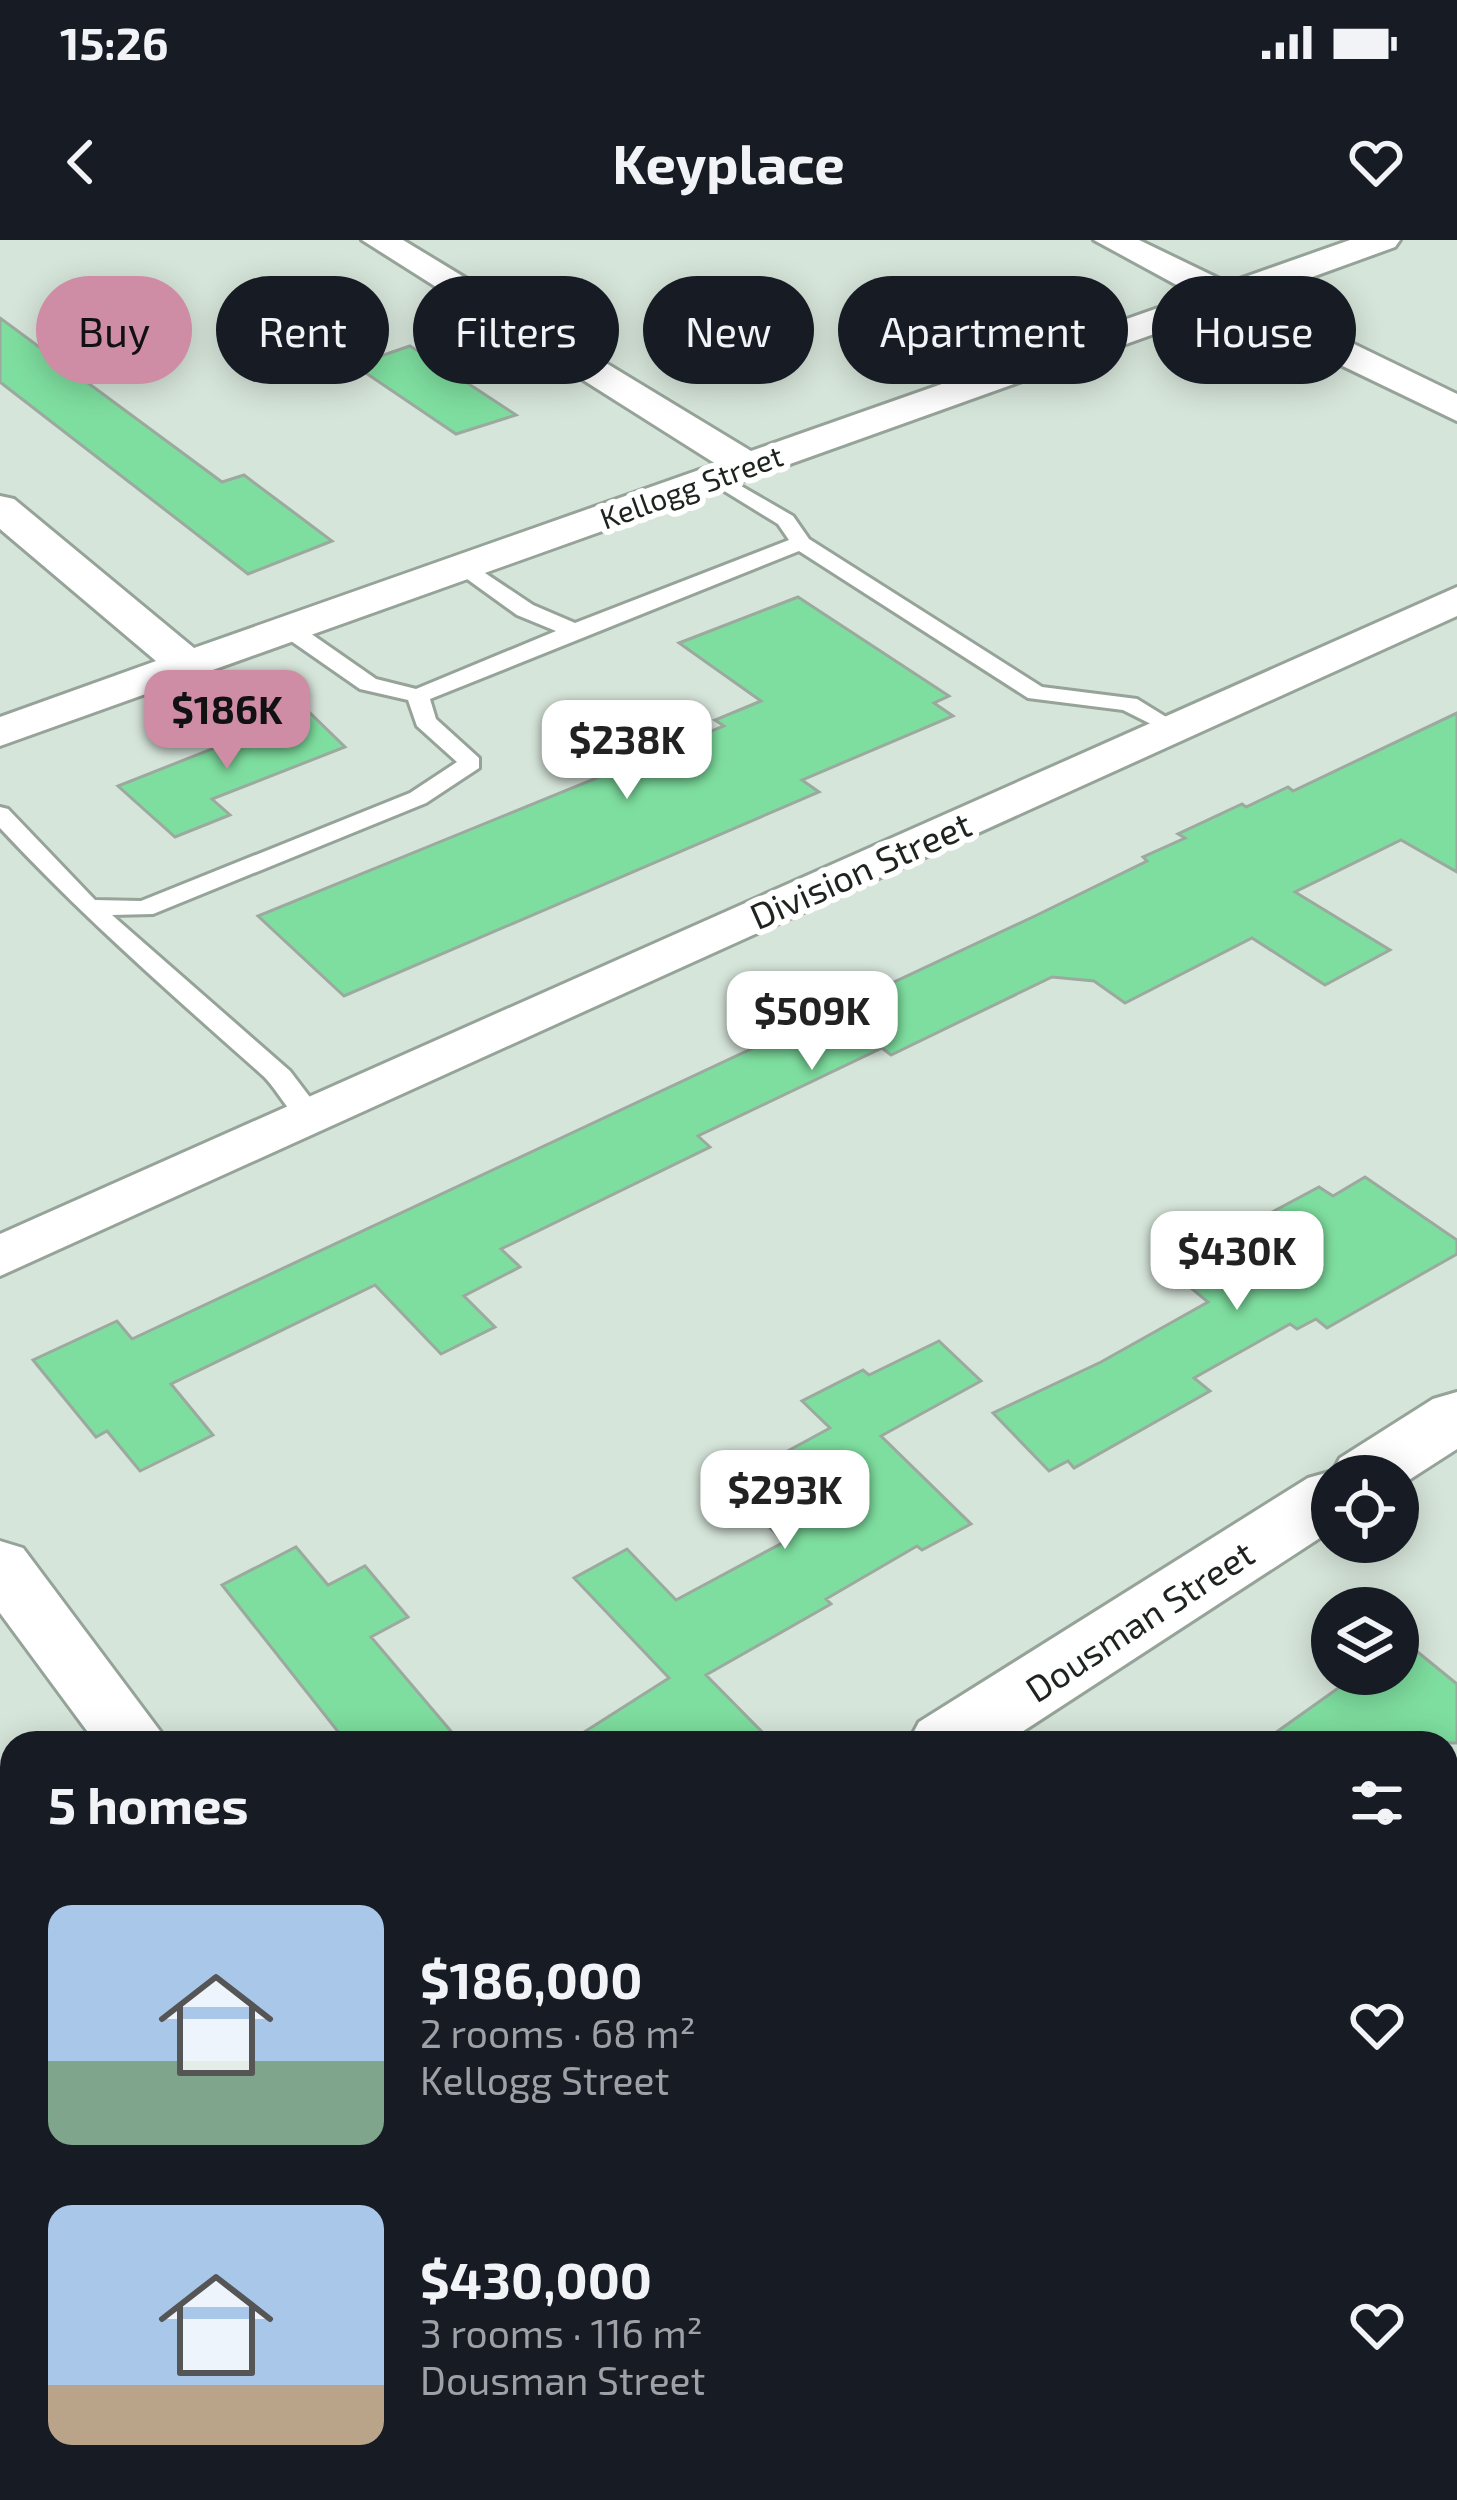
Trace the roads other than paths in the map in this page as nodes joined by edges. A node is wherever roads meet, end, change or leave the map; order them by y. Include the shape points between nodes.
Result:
1 (379, 240) edge
2 (1112, 240) edge
3 (1383, 240) edge
4 (1185, 276) edge
5 (1282, 276) edge
6 (1152, 322) edge
7 (1356, 360) edge
8 (1457, 409) edge
9 (731, 472) junction
10 (0, 508) edge
11 (801, 543) junction
12 (463, 567) junction
13 (1457, 600) edge
14 (289, 629) junction
15 (575, 631) junction
16 (187, 665) junction
17 (418, 696) junction
18 (1173, 728) junction
19 (0, 732) edge
20 (0, 814) edge
21 (88, 908) junction
22 (311, 1117) junction
23 (0, 1257) edge
24 (1457, 1416) edge
25 (1397, 1455) edge
26 (1311, 1509) edge
27 (0, 1564) edge
28 (126, 1731) edge
29 (965, 1731) edge

1 - 9 street
2 - 4 street
3 - 5 street, Kellogg Street
6 - 9 street, Kellogg Street
7 - 8 street
9 - 11 lane
9 - 12 street, Kellogg Street
10 - 16 street
11 - 15 lane
11 - 18 lane via 1036,693 1129,704
12 - 14 street, Kellogg Street
12 - 15 lane via 525,610
13 - 18 street, Division Street
14 - 16 street, Kellogg Street
14 - 17 lane via 368,684
15 - 17 lane
16 - 19 street, Kellogg Street
17 - 21 lane via 425,721 471,764 418,798 145,909
18 - 22 street, Division Street
20 - 21 lane
21 - 22 lane via 281,1077
22 - 23 street, Division Street
24 - 25 street
26 - 29 street, Dousman Street
27 - 28 street

